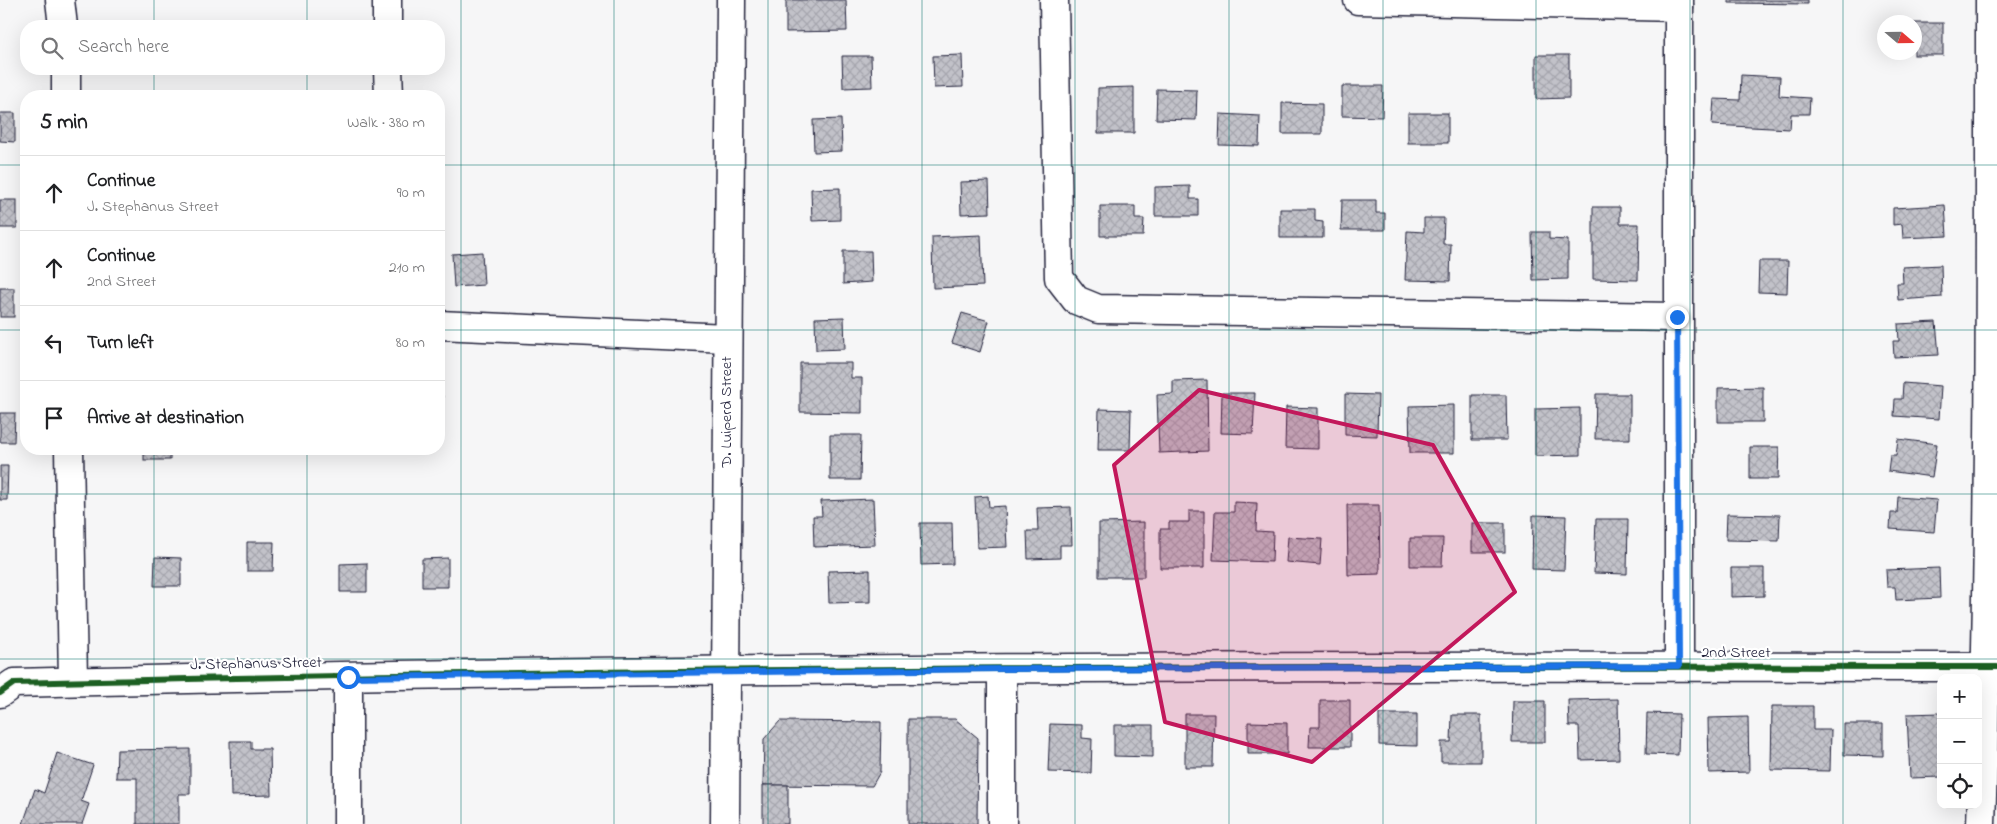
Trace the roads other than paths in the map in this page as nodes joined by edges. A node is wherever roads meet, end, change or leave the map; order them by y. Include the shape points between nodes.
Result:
1 (60, 0) edge
2 (387, 0) edge
3 (731, 0) edge
4 (1054, 0) edge
5 (1358, 0) edge
6 (1990, 0) edge
7 (1679, 4) edge
8 (62, 20) edge
9 (387, 20) edge
10 (66, 75) edge
11 (388, 75) edge
12 (66, 90) edge
13 (389, 90) edge
14 (1994, 300) edge
15 (1677, 317) junction
16 (445, 325) edge
17 (727, 338) junction
18 (69, 455) edge
19 (1679, 666) junction
20 (1992, 666) edge
21 (1002, 669) junction
22 (726, 672) junction
23 (348, 677) junction
24 (73, 681) junction
25 (0, 694) edge
26 (348, 824) edge
27 (725, 824) edge
28 (1002, 824) edge
29 (1981, 824) edge

1 - 8 street
2 - 9 street
3 - 17 street, D. Luiperd Street
4 - 15 street via 1059,278 1076,300 1098,309
5 - 7 street
6 - 14 street
7 - 15 street
10 - 12 street
11 - 13 street
14 - 20 street
15 - 19 street
16 - 17 street
17 - 22 street, D. Luiperd Street
18 - 24 street
19 - 20 street, 2nd Street
19 - 21 street, 2nd Street
20 - 29 street
21 - 22 street, 2nd Street
21 - 28 street
22 - 23 street, J. Stephanus Street
22 - 27 street, D. Luiperd Street
23 - 24 street, J. Stephanus Street
23 - 26 street
24 - 25 street, J. Stephanus Street via 14,683

